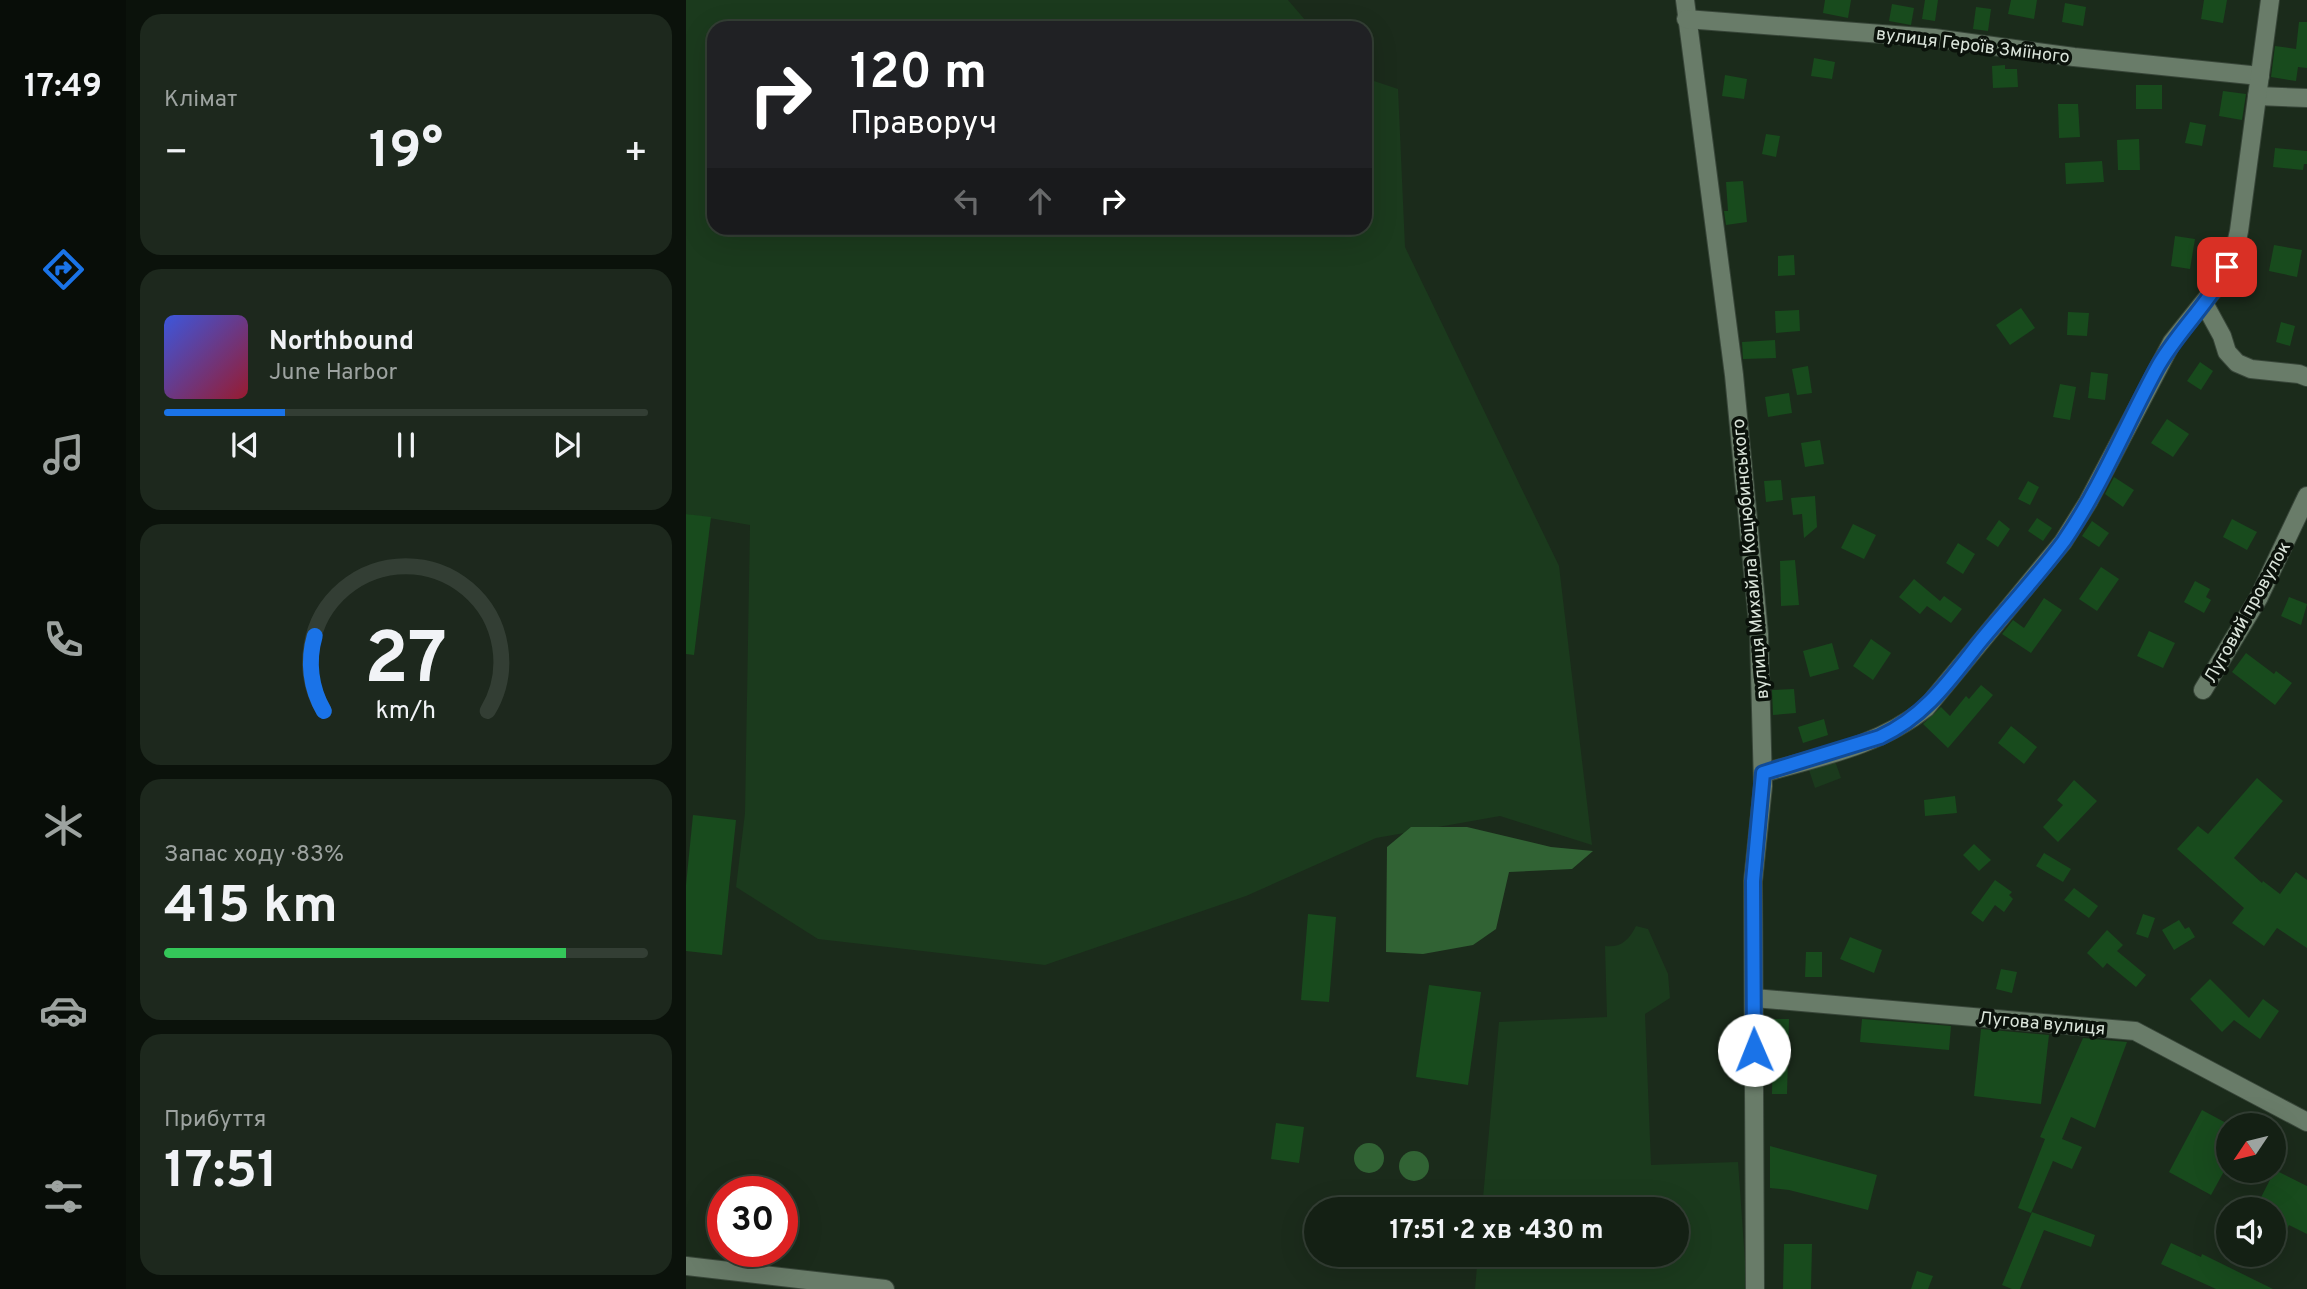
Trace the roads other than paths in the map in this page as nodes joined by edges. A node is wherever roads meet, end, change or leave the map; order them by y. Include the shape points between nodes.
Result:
1 (1685, 0) edge
2 (2270, 0) edge
3 (1686, 19) junction
4 (2260, 76) junction
5 (2258, 96) junction
6 (2307, 98) edge
7 (2204, 303) junction
8 (2307, 377) edge
9 (2307, 496) edge
10 (2203, 690) dead end
11 (1763, 773) junction
12 (1754, 998) junction
13 (2307, 1122) edge
14 (686, 1266) edge
15 (884, 1289) edge
16 (1755, 1289) edge

1 - 3 street, вулиця Михайла Коцюбинського
2 - 4 street
3 - 4 street, вулиця Героїв Зміїного via 1934,38
3 - 11 street, вулиця Михайла Коцюбинського via 1737,402 1759,634
4 - 5 street
5 - 6 street
5 - 7 street via 2234,253
7 - 8 street via 2237,363
7 - 11 street via 2157,367 2063,542 1926,708 1880,737
9 - 10 street, Луговий провулок via 2259,597
11 - 12 street, вулиця Михайла Коцюбинського via 1753,881
12 - 13 street, Лугова вулиця via 2135,1031
12 - 16 street, вулиця Михайла Коцюбинського
14 - 15 street

